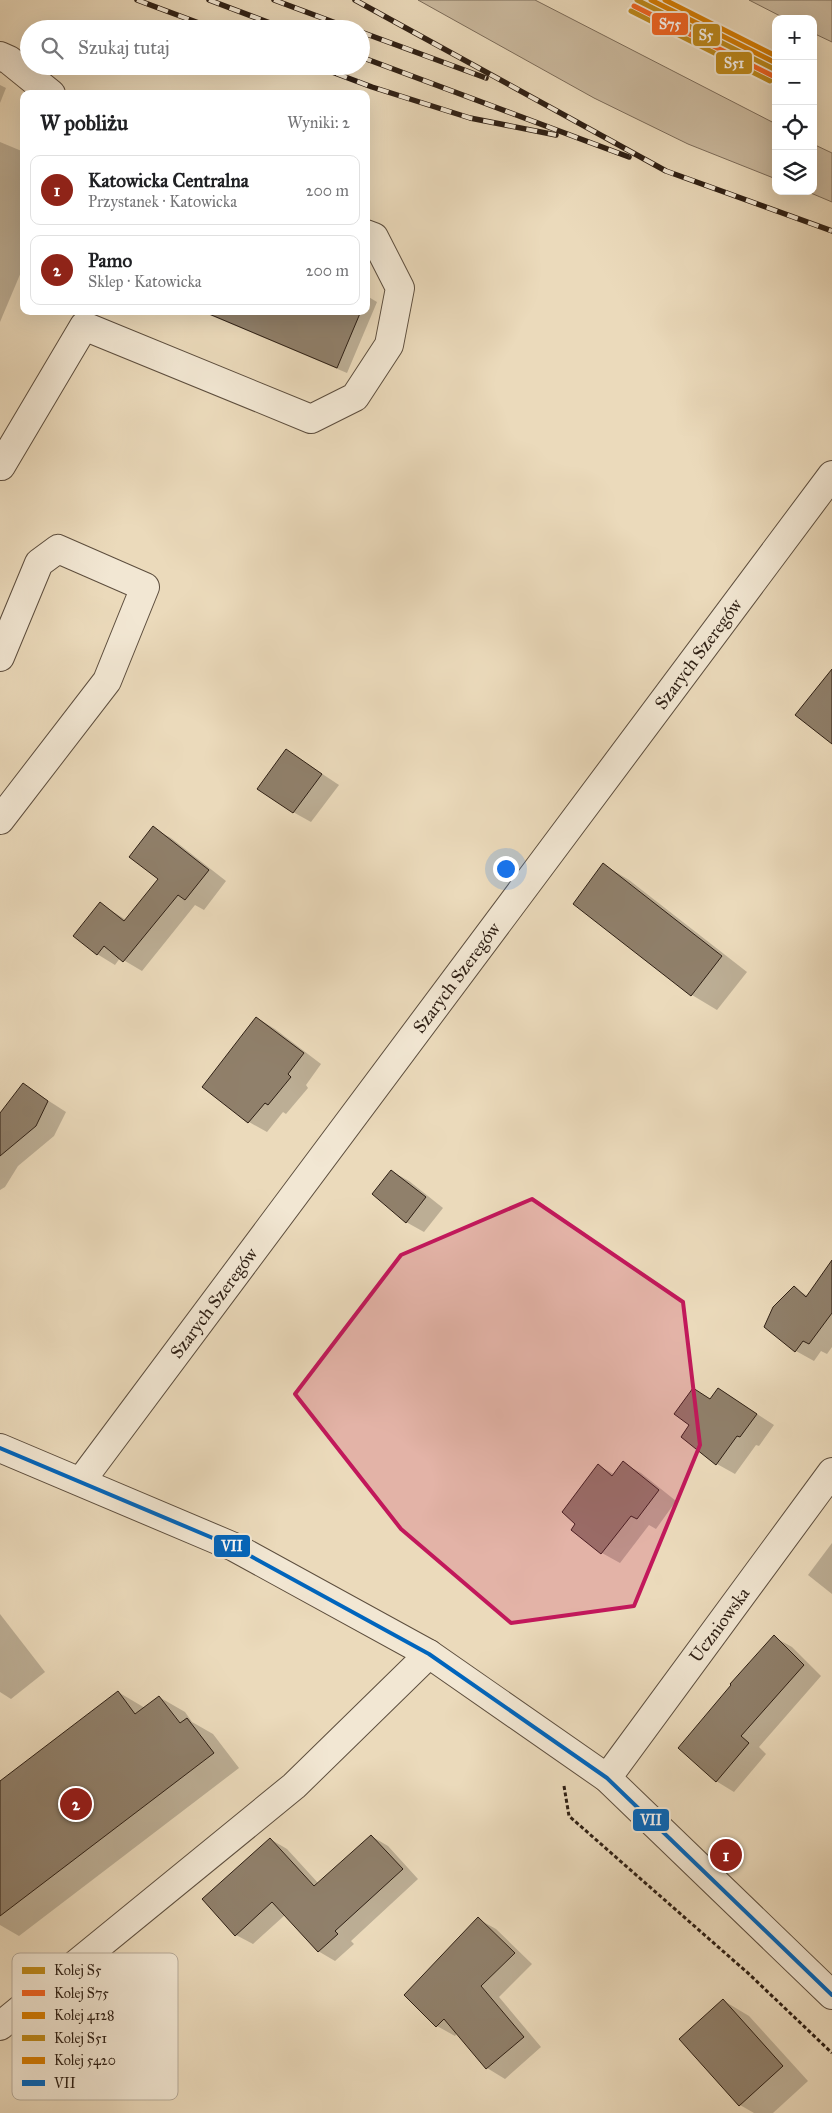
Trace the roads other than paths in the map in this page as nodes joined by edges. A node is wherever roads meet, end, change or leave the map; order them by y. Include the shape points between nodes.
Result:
1 (0, 56) edge
2 (20, 69) edge
3 (28, 75) edge
4 (46, 90) edge
5 (370, 236) edge
6 (0, 467) edge
7 (832, 475) edge
8 (0, 658) edge
9 (0, 820) edge
10 (0, 1448) edge
11 (832, 1472) edge
12 (81, 1482) junction
13 (429, 1654) junction
14 (607, 1778) junction
15 (89, 1953) edge
16 (831, 1992) edge
17 (12, 2016) edge
18 (0, 2026) edge

1 - 2 street
3 - 4 street
5 - 6 street via 400,288 389,344 355,397 311,420 84,326
7 - 12 street, Szarych Szeregów
8 - 9 street via 39,563 58,549 145,587 107,681
10 - 12 street
11 - 14 street, Uczniowska
12 - 13 street via 234,1547
13 - 14 street
13 - 15 street via 294,1786
14 - 16 street
17 - 18 street

